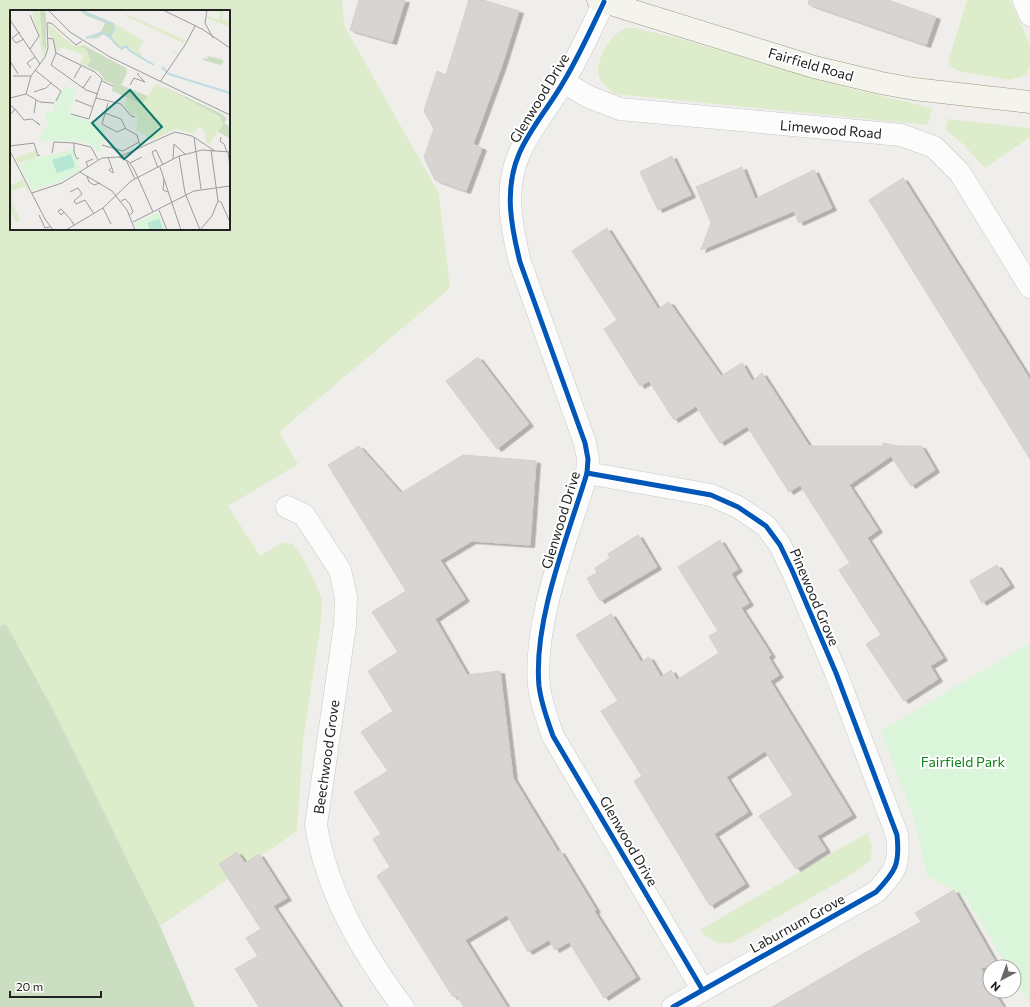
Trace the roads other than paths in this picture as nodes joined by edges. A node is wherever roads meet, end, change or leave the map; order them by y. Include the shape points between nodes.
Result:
1 (1024, 0) edge
2 (601, 1) edge
3 (1030, 15) edge
4 (563, 82) junction
5 (1030, 102) edge
6 (1030, 287) edge
7 (587, 473) junction
8 (287, 507) dead end
9 (897, 835) joint
10 (702, 989) junction
11 (403, 1007) edge
12 (673, 1007) edge

1 - 3 street
2 - 4 street, Glenwood Drive
2 - 5 street, Fairfield Road via 814,67 881,83
4 - 6 street, Limewood Road via 614,108 901,135 934,147 960,173
4 - 7 street, Glenwood Drive via 519,155 509,203 512,232 520,262 585,443
7 - 9 street, Pinewood Grove via 711,495 738,507 766,526 780,545 792,570 836,674
7 - 10 street, Glenwood Drive via 556,575 540,640 539,688 543,709 553,736
8 - 11 street, Beechwood Grove via 304,515 308,521 340,570 346,597 345,625 316,825 320,850 342,911 366,954
9 - 10 street, Laburnum Grove via 899,854 893,873 876,892
10 - 12 street, Laburnum Grove

